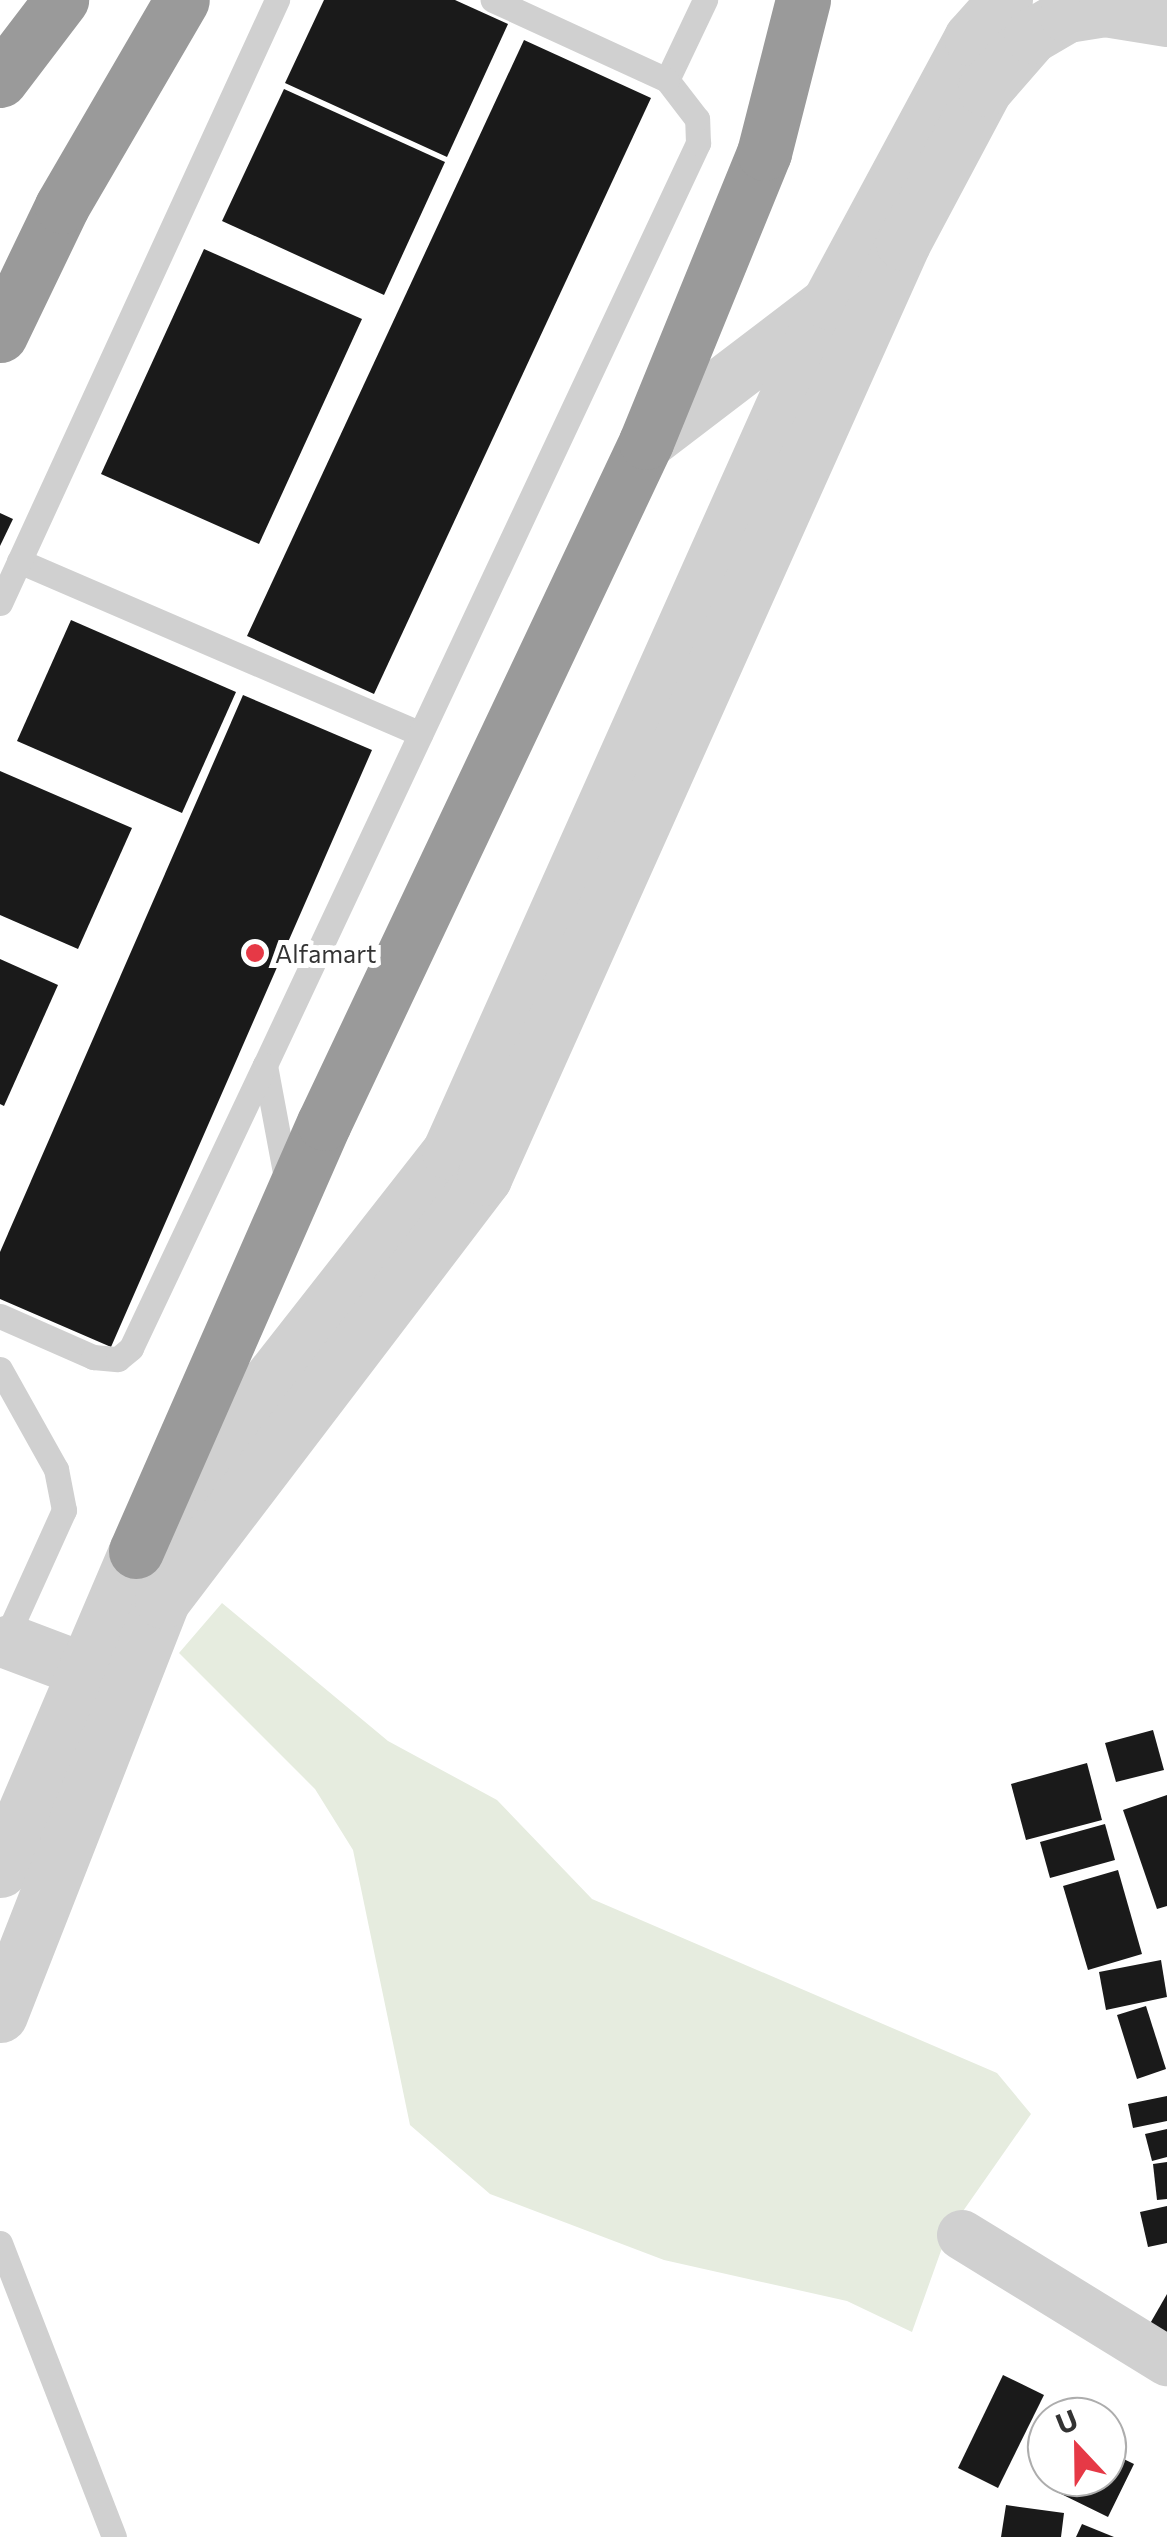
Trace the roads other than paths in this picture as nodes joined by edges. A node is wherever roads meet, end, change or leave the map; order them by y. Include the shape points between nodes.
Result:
1 (30, 0) edge
2 (61, 0) edge
3 (182, 0) edge
4 (277, 0) edge
5 (494, 0) edge
6 (705, 0) edge
7 (802, 0) edge
8 (1004, 0) edge
9 (1167, 19) edge
10 (0, 54) edge
11 (0, 80) edge
12 (666, 80) junction
13 (903, 243) junction
14 (829, 302) junction
15 (0, 334) edge
16 (646, 442) junction
17 (19, 561) junction
18 (0, 602) edge
19 (420, 734) junction
20 (265, 1064) junction
21 (291, 1203) junction
22 (0, 1316) edge
23 (0, 1369) edge
24 (136, 1551) junction
25 (5, 1640) edge
26 (103, 1678) junction
27 (0, 1870) edge
28 (0, 2014) edge
29 (962, 2235) dead end
30 (0, 2243) edge
31 (1167, 2361) edge
32 (114, 2537) edge

1 - 10 highway
2 - 11 highway
3 - 15 highway via 62,206
4 - 17 lane
5 - 12 lane
6 - 12 lane
7 - 16 highway via 764,154
8 - 14 street via 971,38
9 - 13 street via 1104,10 1067,15 1031,36 985,89
12 - 19 lane via 697,118 698,143
13 - 14 street
13 - 26 street via 484,1178 417,1275 192,1552
14 - 16 street
14 - 24 street via 448,1152
16 - 21 highway
17 - 18 lane
17 - 19 lane
19 - 20 lane
20 - 21 lane
20 - 22 lane via 131,1348 118,1359 93,1357
21 - 24 highway
23 - 25 lane via 56,1468 64,1510
24 - 26 street
25 - 26 street
26 - 27 street
26 - 28 street
29 - 31 street
30 - 32 lane

